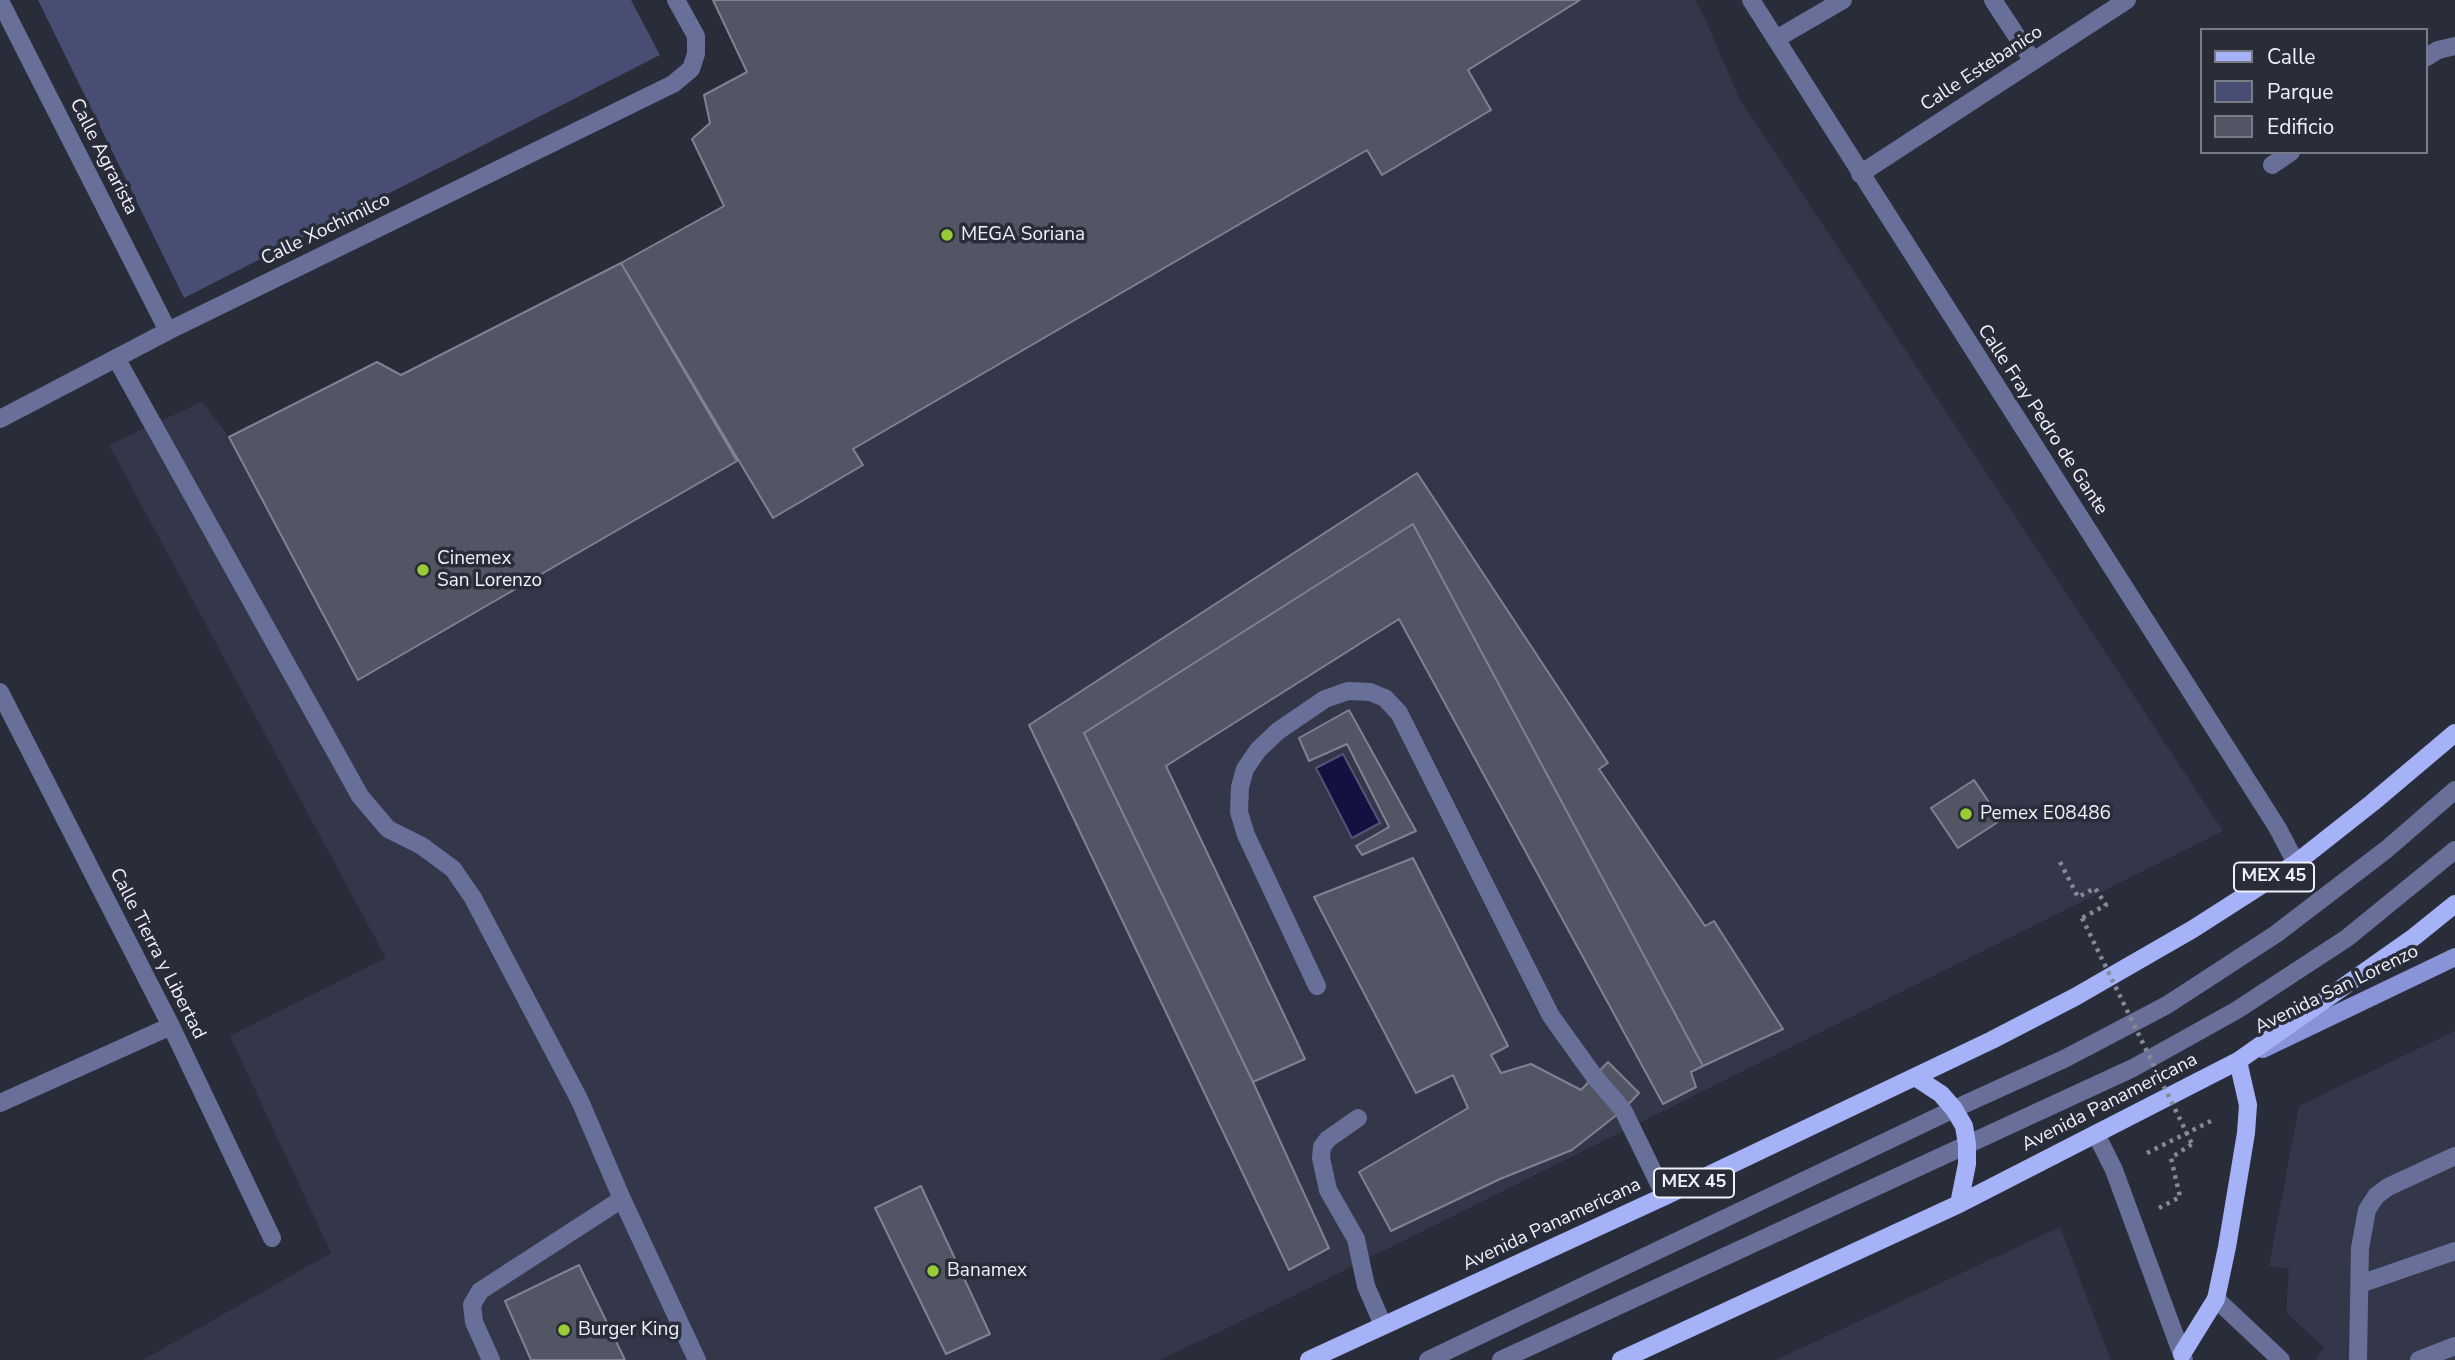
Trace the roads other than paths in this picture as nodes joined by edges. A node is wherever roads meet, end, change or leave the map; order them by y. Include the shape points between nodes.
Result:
1 (676, 0) edge
2 (1751, 0) edge
3 (1843, 0) edge
4 (1993, 0) edge
5 (2127, 0) edge
6 (0, 1) edge
7 (1776, 39) junction
8 (2455, 46) edge
9 (2427, 57) edge
10 (2033, 61) junction
11 (2288, 154) edge
12 (2272, 166) dead end
13 (1860, 174) junction
14 (168, 331) junction
15 (116, 358) junction
16 (0, 419) edge
17 (0, 692) edge
18 (2455, 733) edge
19 (2455, 790) edge
20 (2455, 850) edge
21 (2296, 863) junction
22 (2455, 904) edge
23 (2455, 957) edge
24 (1317, 986) dead end
25 (171, 1026) junction
26 (2238, 1061) junction
27 (1915, 1077) junction
28 (0, 1103) edge
29 (1954, 1109) junction
30 (1358, 1118) dead end
31 (2096, 1134) junction
32 (1967, 1144) junction
33 (2455, 1156) edge
34 (1665, 1196) junction
35 (622, 1199) junction
36 (1959, 1204) junction
37 (272, 1238) dead end
38 (2455, 1251) edge
39 (2360, 1284) junction
40 (2216, 1299) junction
41 (1383, 1325) junction
42 (2455, 1346) edge
43 (2183, 1357) edge
44 (491, 1360) edge
45 (697, 1360) edge
46 (1309, 1360) edge
47 (1428, 1360) edge
48 (1501, 1360) edge
49 (1621, 1360) edge
50 (2281, 1360) edge
51 (2358, 1360) edge
52 (2419, 1360) edge

1 - 14 street, Calle Xochimilco via 696,36 696,54 691,69 673,84
2 - 7 street, Calle Fray Pedro de Gante
3 - 7 street
4 - 10 street
5 - 10 street, Calle Estebanico
6 - 14 street, Calle Agrarista
7 - 13 street, Calle Fray Pedro de Gante
8 - 9 street
10 - 13 street, Calle Estebanico
11 - 12 street
13 - 21 street, Calle Fray Pedro de Gante
14 - 15 street, Calle Xochimilco
15 - 16 street, Calle Xochimilco
15 - 35 street via 360,796 388,829 453,869 472,898 580,1101
17 - 25 street, Calle Tierra y Libertad
18 - 21 main road, MEX 45
19 - 29 street via 2276,934 2167,1005
20 - 32 street via 2347,938 2237,1010 2133,1068
21 - 27 main road, Avenida Panamericana / MEX 45 via 2075,997
22 - 26 main road, Avenida Panamericana
23 - 26 main road, Avenida San Lorenzo
24 - 34 street via 1245,835 1240,787 1245,769 1278,731 1325,699 1348,691 1370,692 1385,698 1399,713 1551,1016 1623,1110
25 - 28 street
25 - 37 street, Calle Tierra y Libertad
26 - 31 main road, Avenida Panamericana
26 - 40 main road via 2248,1105 2246,1133
27 - 29 main road
27 - 34 main road, Avenida Panamericana / MEX 45
29 - 32 main road
29 - 47 street
30 - 41 street via 1328,1139 1321,1157 1328,1190 1356,1239 1366,1286
31 - 36 main road, Avenida Panamericana
31 - 43 street via 2114,1170
32 - 36 main road
32 - 48 street
33 - 39 street via 2401,1179 2376,1196 2367,1210 2362,1235
34 - 41 main road, Avenida Panamericana / MEX 45
35 - 44 street via 480,1291 472,1305 474,1322
35 - 45 street
36 - 49 main road, Avenida Panamericana
38 - 39 street
39 - 51 street
40 - 43 main road
40 - 50 street
41 - 46 main road, Avenida Panamericana / MEX 45
42 - 52 street

